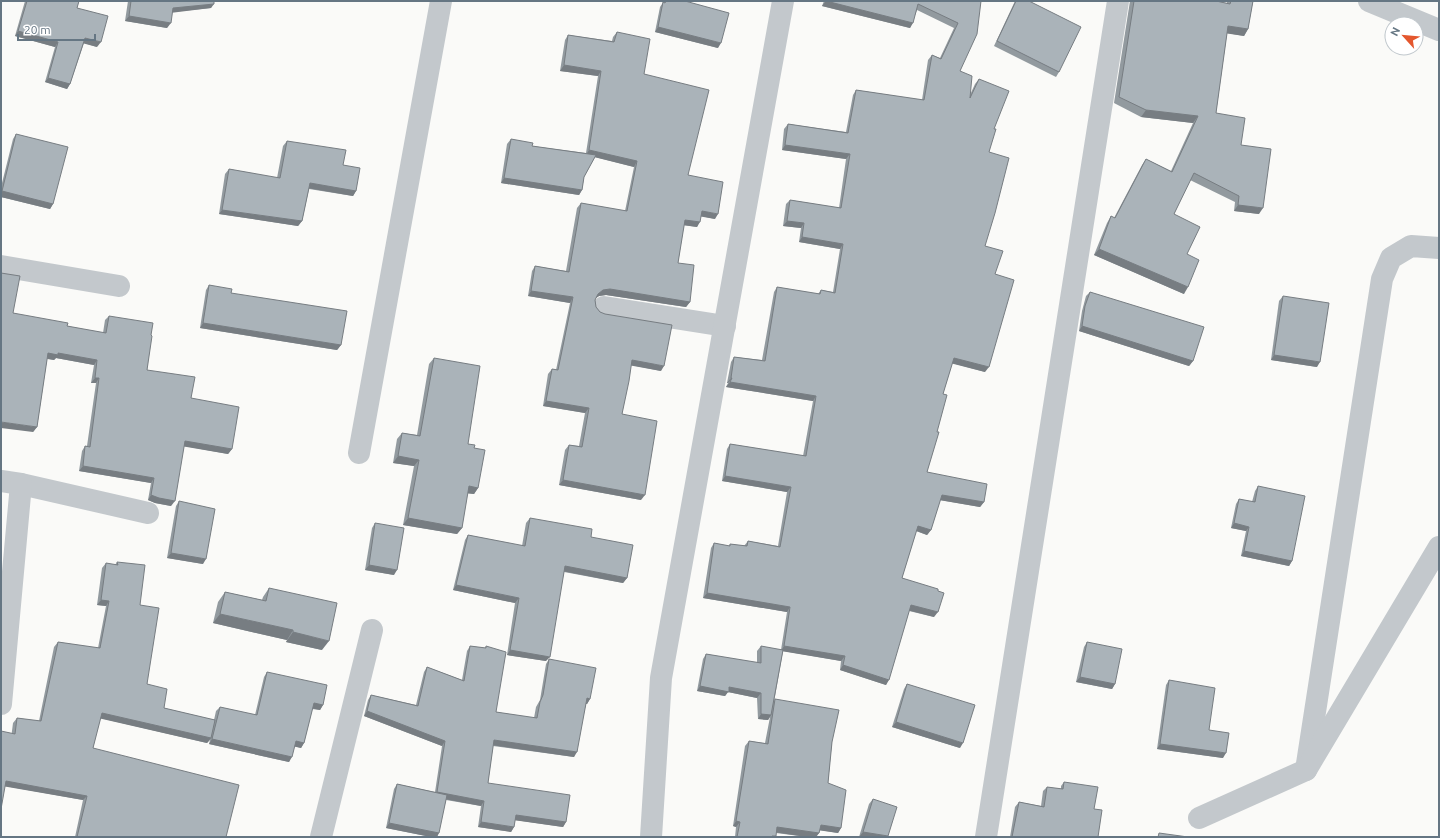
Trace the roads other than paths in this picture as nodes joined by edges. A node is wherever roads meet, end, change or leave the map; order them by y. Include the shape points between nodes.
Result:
1 (440, 1) edge
2 (783, 1) edge
3 (1118, 1) edge
4 (1369, 1) edge
5 (1439, 30) edge
6 (1439, 248) edge
7 (1, 266) edge
8 (118, 286) dead end
9 (604, 307) dead end
10 (725, 326) junction
11 (359, 453) dead end
12 (11, 482) edge
13 (148, 513) dead end
14 (1439, 547) edge
15 (372, 630) dead end
16 (1, 704) edge
17 (1306, 770) junction
18 (1199, 818) dead end
19 (321, 837) edge
20 (651, 837) edge
21 (986, 837) edge

1 - 11 street
2 - 10 street
3 - 21 street
4 - 5 street
6 - 17 street via 1411,246 1391,258 1382,279
7 - 8 street
9 - 10 street
10 - 20 street via 661,678
12 - 13 street
12 - 16 street
14 - 17 street
15 - 19 street
17 - 18 street

